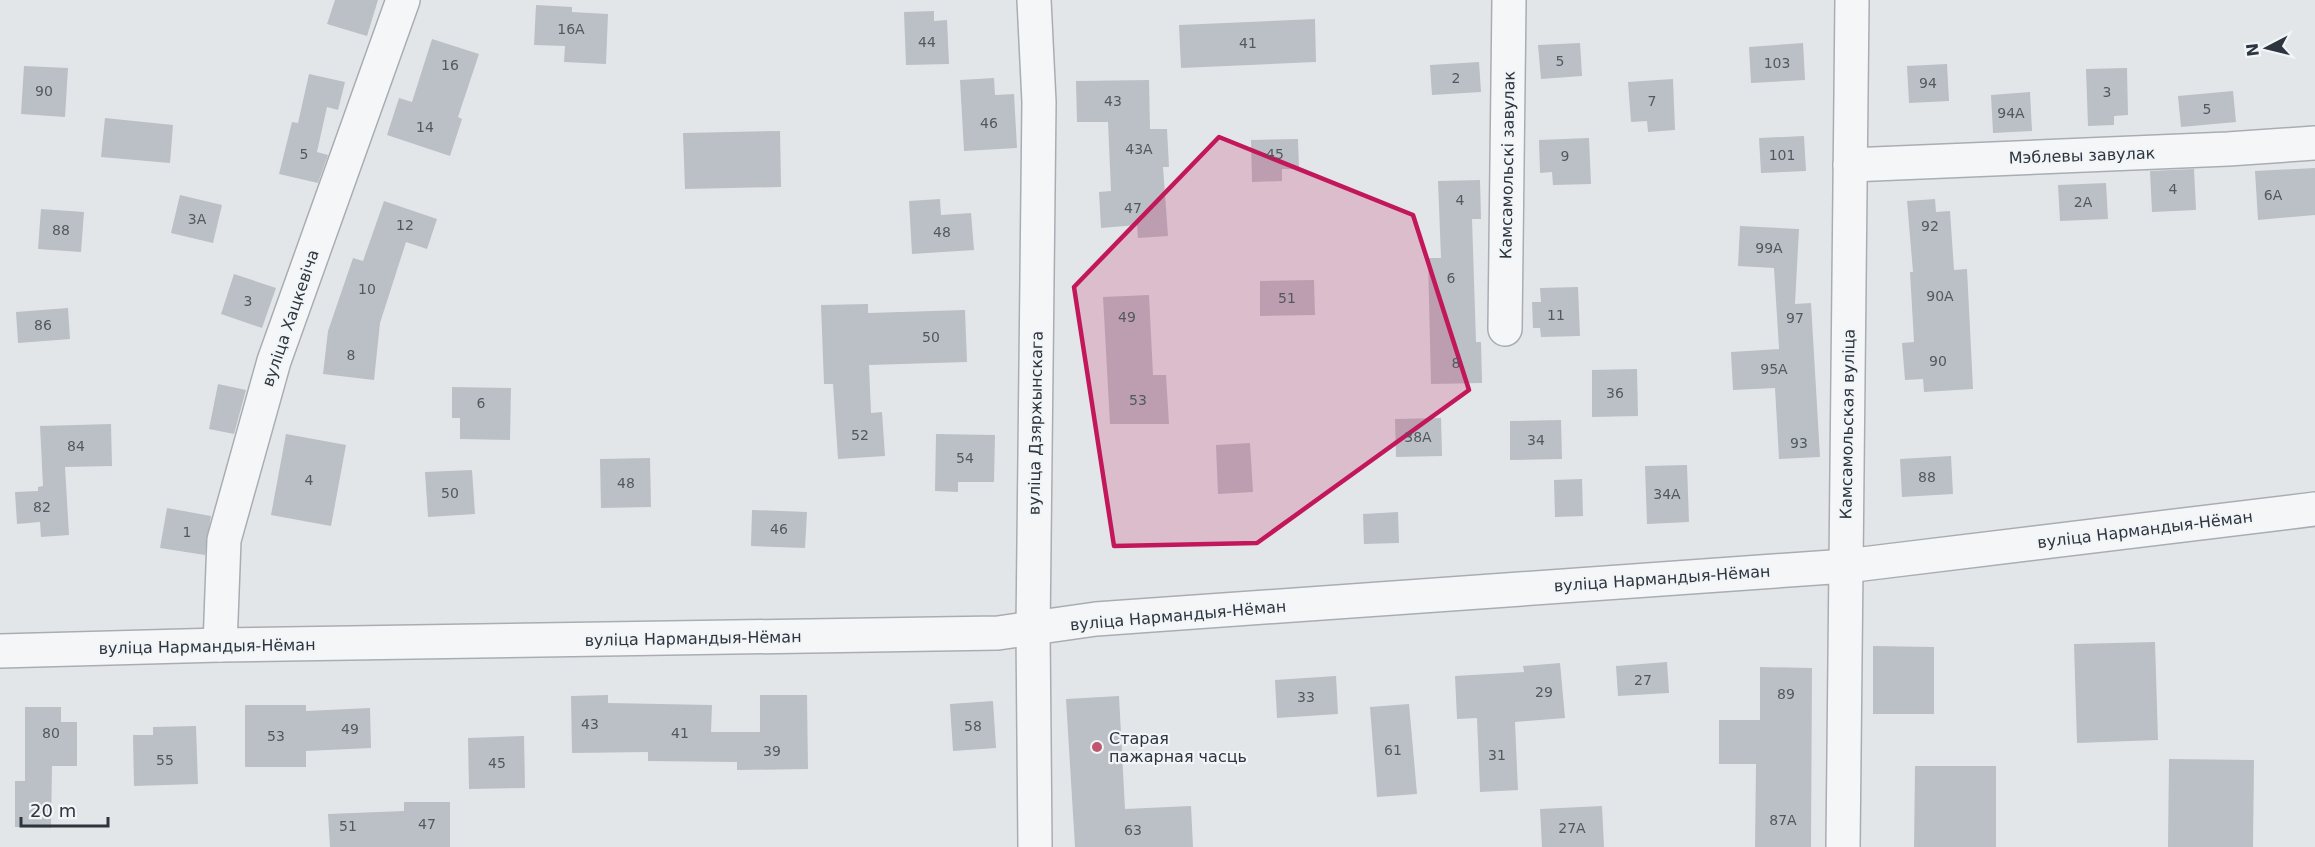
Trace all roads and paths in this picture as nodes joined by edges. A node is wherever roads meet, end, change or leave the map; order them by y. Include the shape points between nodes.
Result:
1 (403, 0) edge
2 (1034, 0) edge
3 (1509, 0) edge
4 (1852, 0) edge
5 (2315, 143) edge
6 (1850, 165) junction
7 (1505, 329) dead end
8 (2315, 509) edge
9 (1846, 566) junction
10 (1033, 630) junction
11 (220, 645) junction
12 (0, 651) edge
13 (1035, 847) edge
14 (1843, 847) edge

1 - 11 street, вуліца Хацкевіча via 274,361 224,540
2 - 10 street, вуліца Дзяржынскага via 1039,102
3 - 7 street, Камсамольскі завулак
4 - 6 street, Камсамольская вуліца
5 - 6 street, Мэблевы завулак
6 - 9 street, Камсамольская вуліца
8 - 9 street, вуліца Нармандыя-Нёман
9 - 10 street, вуліца Нармандыя-Нёман via 1096,619
9 - 14 street, Камсамольская вуліца
10 - 11 street, вуліца Нармандыя-Нёман
10 - 13 street, вуліца Дзяржынскага
11 - 12 street, вуліца Нармандыя-Нёман

